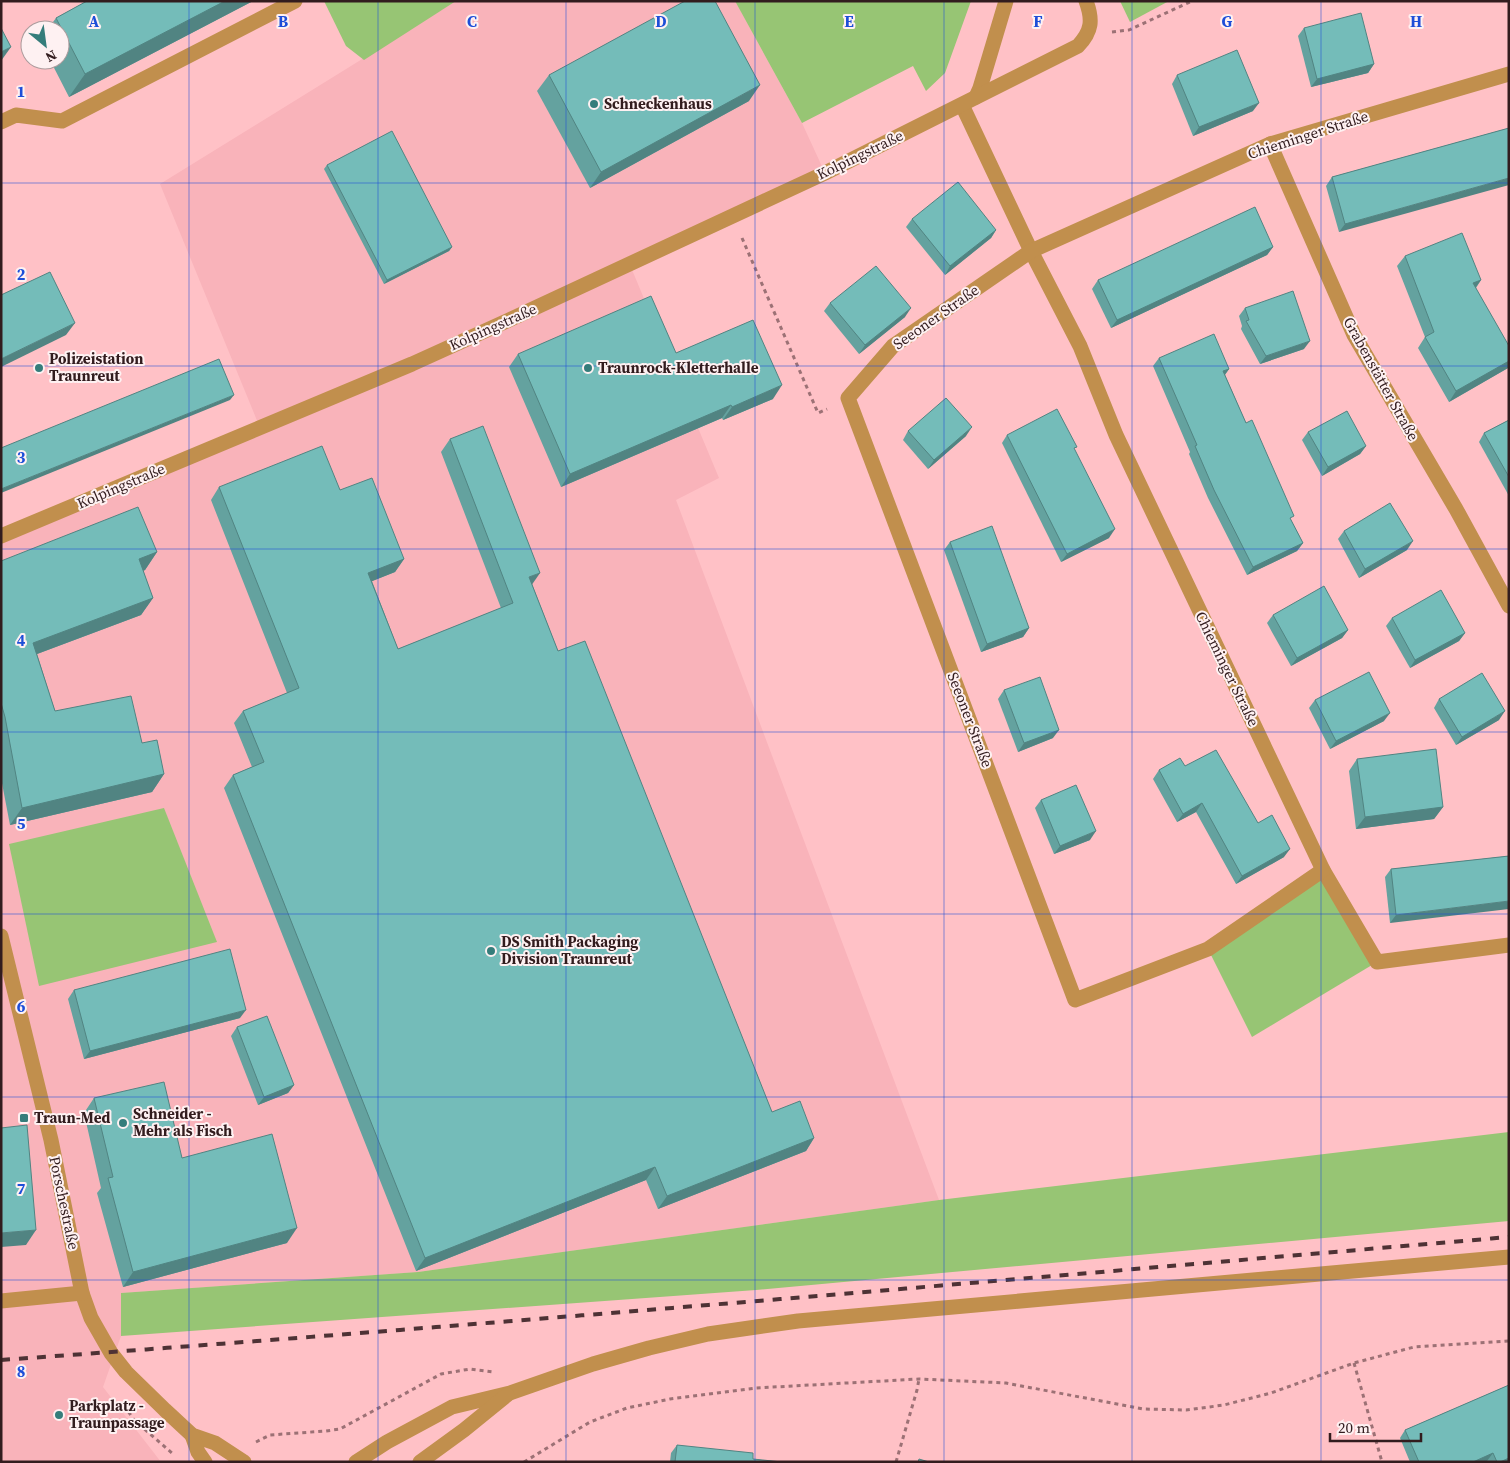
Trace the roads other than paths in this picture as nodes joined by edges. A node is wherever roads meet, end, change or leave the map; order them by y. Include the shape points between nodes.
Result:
1 (296, 1) edge
2 (1006, 1) edge
3 (1086, 1) edge
4 (1509, 74) edge
5 (976, 97) junction
6 (962, 105) junction
7 (1, 122) edge
8 (1270, 144) junction
9 (1031, 250) junction
10 (1, 536) edge
11 (1509, 606) edge
12 (1324, 870) junction
13 (1, 936) edge
14 (1509, 945) edge
15 (1509, 1257) edge
16 (82, 1293) junction
17 (1, 1301) edge
18 (510, 1393) junction
19 (192, 1435) junction
20 (205, 1462) edge
21 (244, 1462) edge
22 (356, 1462) edge
23 (420, 1462) edge

1 - 7 street via 62,121 16,115
2 - 5 street
3 - 5 street, Kolpingstraße via 1090,22 1088,36 1078,46
4 - 8 street, Chieminger Straße
5 - 6 street, Kolpingstraße
6 - 9 street, Chieminger Straße
6 - 10 street, Kolpingstraße via 826,173 412,364
8 - 9 street, Chieminger Straße
8 - 11 street, Grabenstätter Straße via 1354,335
9 - 12 street, Chieminger Straße via 1080,346 1116,435
9 - 12 street, Seeoner Straße via 893,346 848,398 1075,1000 1208,949
12 - 14 street, Chieminger Straße via 1377,962
13 - 16 street, Porschestraße via 51,1140
15 - 18 street via 798,1321 708,1334 649,1348
16 - 17 street
16 - 19 street, Porschestraße via 91,1318 111,1353 142,1389
18 - 22 street via 452,1407
18 - 23 street
19 - 20 street, Porschestraße
19 - 21 street, Porschestraße via 215,1443

